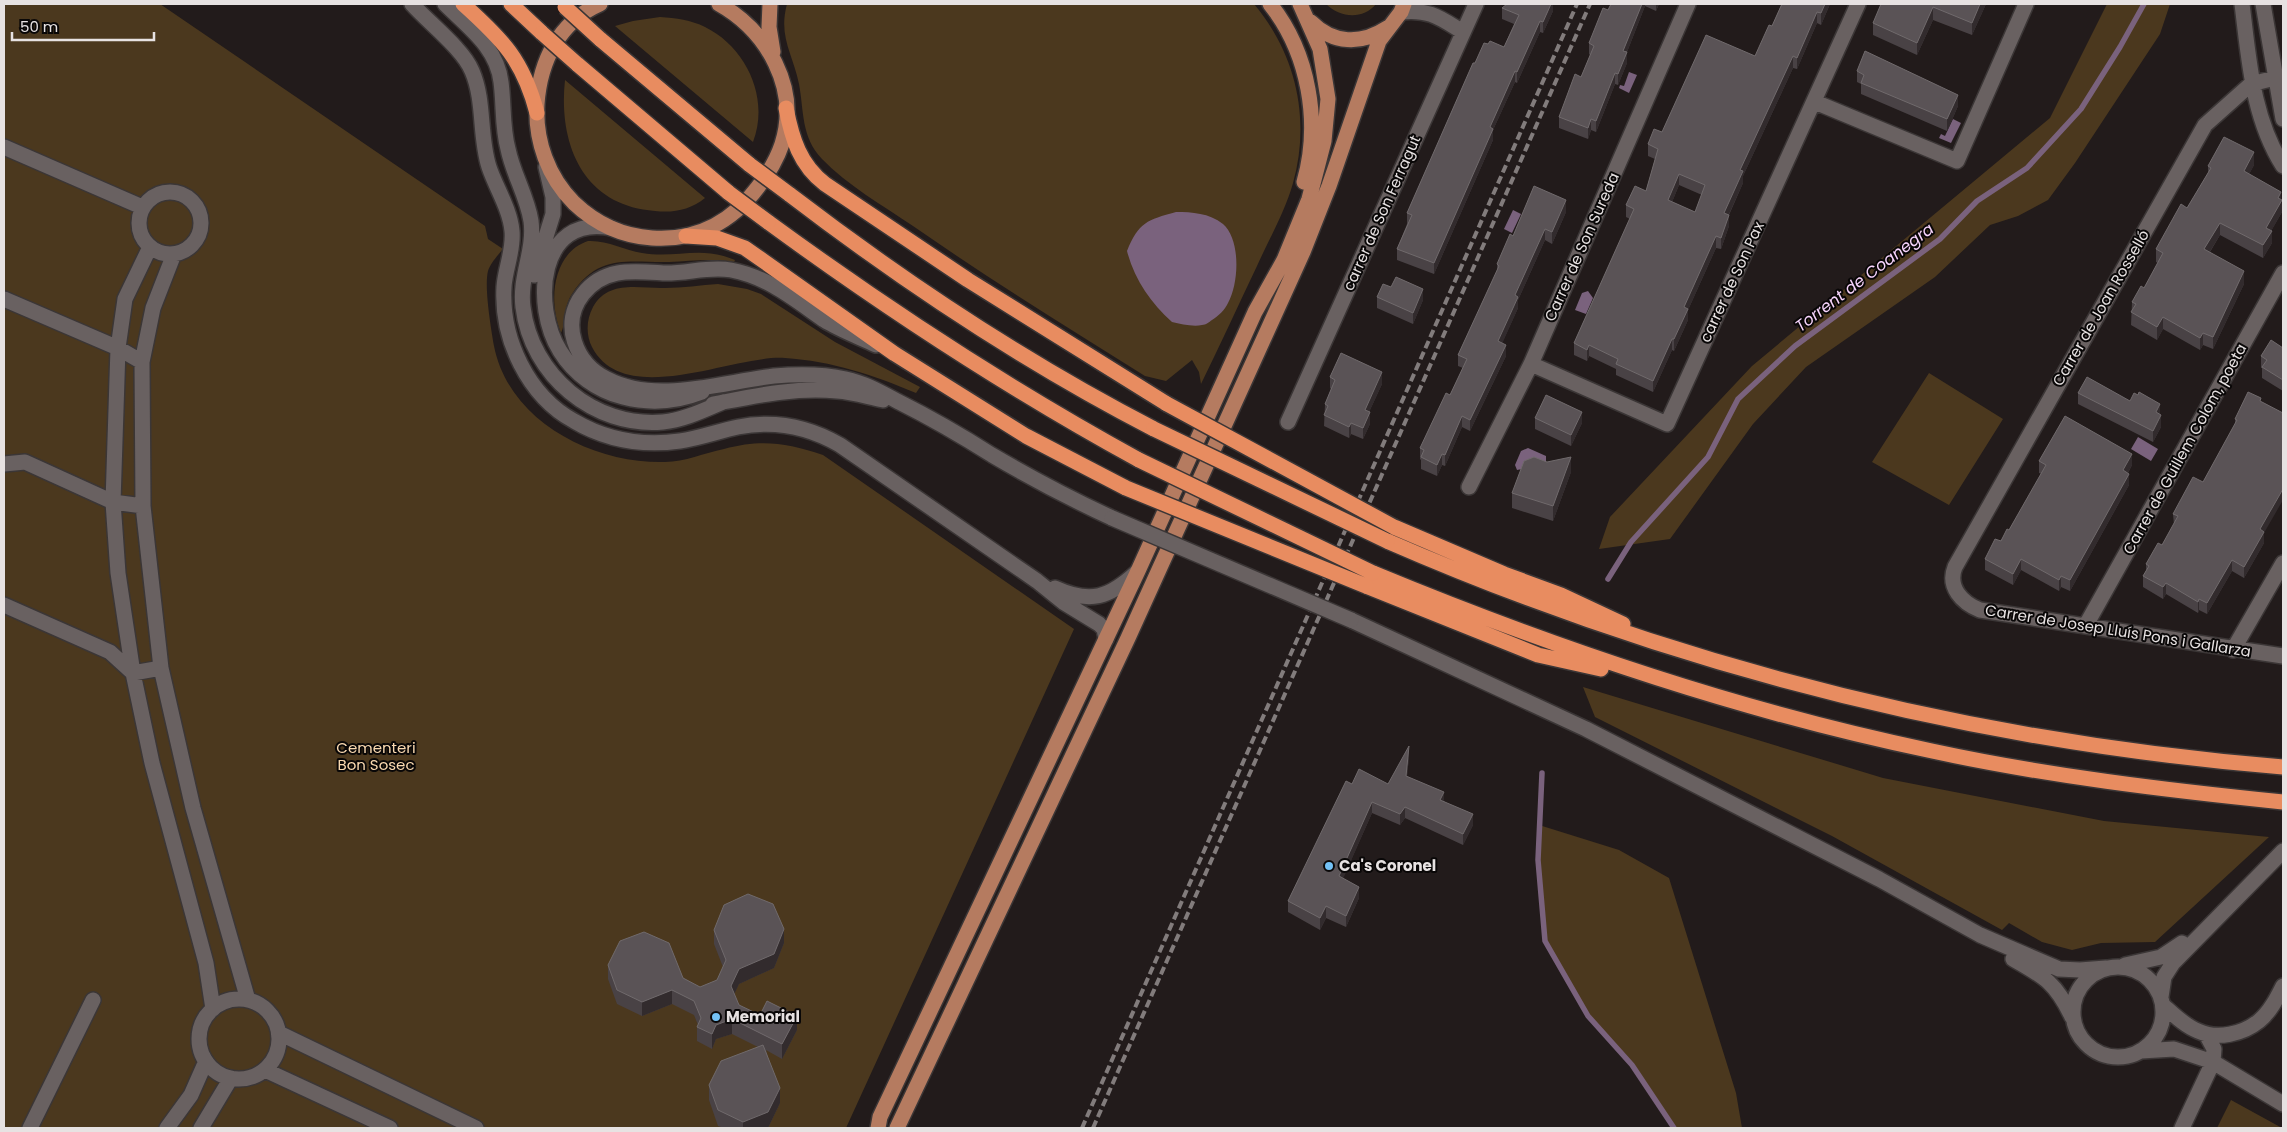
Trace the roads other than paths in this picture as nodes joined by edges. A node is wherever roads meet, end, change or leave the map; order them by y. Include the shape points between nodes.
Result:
1 (412, 4) edge
2 (445, 4) edge
3 (463, 4) edge
4 (512, 4) edge
5 (600, 4) edge
6 (719, 4) edge
7 (770, 4) edge
8 (1270, 4) edge
9 (1300, 4) edge
10 (1476, 4) edge
11 (1688, 4) edge
12 (1858, 4) edge
13 (2026, 4) edge
14 (2242, 4) edge
15 (2263, 4) edge
16 (563, 5) edge
17 (1399, 13) edge
18 (1307, 18) junction
19 (1463, 32) junction
20 (776, 63) junction
21 (2275, 78) junction
22 (2251, 84) junction
23 (1815, 102) junction
24 (786, 108) junction
25 (536, 114) junction
26 (2283, 119) edge
27 (4, 147) edge
28 (544, 157) junction
29 (2283, 166) edge
30 (142, 207) junction
31 (611, 228) junction
32 (686, 236) junction
33 (150, 247) junction
34 (174, 254) junction
35 (2283, 273) edge
36 (4, 299) edge
37 (1255, 312) junction
38 (118, 348) junction
39 (895, 354) junction
40 (142, 362) junction
41 (1531, 364) junction
42 (717, 386) junction
43 (723, 402) junction
44 (906, 406) junction
45 (1288, 422) dead end
46 (4, 464) edge
47 (1470, 487) dead end
48 (113, 502) junction
49 (143, 506) junction
50 (2283, 563) edge
51 (1955, 567) joint
52 (1138, 571) junction
53 (1370, 579) junction
54 (1037, 581) junction
55 (4, 605) edge
56 (2086, 626) junction
57 (1106, 639) junction
58 (2234, 650) junction
59 (1681, 651) junction
60 (2283, 656) edge
61 (161, 668) junction
62 (133, 673) junction
63 (2283, 767) edge
64 (2283, 802) edge
65 (2283, 851) edge
66 (2224, 910) junction
67 (1980, 935) junction
68 (2111, 968) junction
69 (2283, 986) edge
70 (93, 1000) dead end
71 (248, 1000) junction
72 (2162, 1002) junction
73 (213, 1009) junction
74 (2073, 1020) junction
75 (279, 1033) junction
76 (2206, 1034) junction
77 (2141, 1052) junction
78 (206, 1061) junction
79 (2213, 1062) junction
80 (264, 1070) junction
81 (232, 1078) junction
82 (2283, 1104) edge
83 (448, 1123) edge
84 (30, 1128) edge
85 (167, 1128) edge
86 (202, 1128) edge
87 (390, 1128) edge
88 (476, 1128) edge
89 (878, 1128) edge
90 (897, 1128) edge
91 (2182, 1128) edge

1 - 54 street via 464,56 473,73 486,156 512,232 504,286 507,326 521,364 548,402 585,427 631,442 680,441 738,427 768,424 822,435
2 - 43 street via 487,47 500,74 505,139 531,224 522,284 523,306 529,334 542,363 580,400 626,420 674,420
3 - 25 highway via 498,35 519,64
4 - 53 highway, bridge via 577,64 729,193 890,310 1069,421
5 - 25 main road via 569,25 552,46 540,78
6 - 20 main road via 750,26
7 - 20 main road via 769,27
8 - 37 main road via 1292,41 1305,78 1311,110 1311,143 1299,197
9 - 18 main road
10 - 19 street, carrer de Son Ferragut
11 - 41 street, Carrer de Son Sureda
12 - 23 street, carrer de Son Pax
13 - 23 street via 1957,161
14 - 22 street
15 - 21 street
16 - 59 highway, bridge via 750,165 837,230 950,308 1073,385 1387,541 1530,600
17 - 18 main road via 1365,39 1349,41 1319,30
17 - 19 street via 1418,10 1431,13
17 - 90 main road via 1379,41 1323,203 1288,283 1124,646
18 - 37 main road via 1320,49 1326,85 1328,112 1324,141 1309,199 1284,260
19 - 45 street, carrer de Son Ferragut
20 - 24 main road
21 - 22 street, Carrer de Joan Rosselló
21 - 26 street
22 - 29 street via 2262,121
22 - 51 street, Carrer de Joan Rosselló via 2205,125
23 - 41 street, carrer de Son Pax via 1667,424
24 - 32 main road via 782,144 752,196 726,220 708,230
24 - 59 highway, bridge via 800,156 818,179 968,280 1167,404 1394,526 1561,595
25 - 28 main road
27 - 30 street
28 - 31 main road via 566,195 582,211
28 - 43 street via 553,197 553,214 537,258 532,293 538,330 555,363 584,392 623,409 665,412
30 - 33 street via 138,224
30 - 34 street via 158,193 169,191 189,197 196,205 201,225 199,236 184,251
31 - 32 main road via 643,238
31 - 42 street via 591,226 570,233 560,242 551,259 544,304 552,334 564,358 597,387 635,400 683,399
32 - 39 highway via 717,238 745,248
33 - 34 street via 165,254
33 - 38 street via 126,299
34 - 40 street via 153,308
35 - 56 street, Carrer de Guillem Colom, poeta
36 - 38 street
37 - 52 main road
38 - 40 street
38 - 48 street
39 - 42 street via 838,328 771,283 730,270 672,273 623,270 605,276 584,293 575,308 572,334 582,360 599,375 620,385 648,391
39 - 53 highway, bridge via 1026,436 1126,488
40 - 49 street
41 - 47 street, Carrer de Son Sureda
42 - 44 street via 773,376 828,376 856,382
43 - 44 street via 780,391 818,390 854,393
44 - 67 street, bridge via 1047,486 1112,518 1351,620 1586,729
46 - 48 street via 25,462
48 - 49 street
48 - 62 street via 118,573
49 - 61 street
50 - 58 street
51 - 56 street, Carrer de Josep Lluís Pons i Gallarza via 1952,578 1955,589 1971,607
52 - 54 street via 1112,592 1091,598 1069,595
52 - 57 main road
53 - 64 highway via 1680,687 1851,733 2004,765 2150,788
54 - 57 street via 1102,626
55 - 62 street via 110,652
56 - 58 street, Carrer de Josep Lluís Pons i Gallarza
57 - 89 main road
58 - 60 street, Carrer de Josep Lluís Pons i Gallarza
59 - 63 highway via 1822,691 1974,725 2183,758
61 - 62 street
61 - 71 street via 193,808
62 - 73 street via 152,763 206,963
65 - 66 street
66 - 68 street via 2168,954
66 - 72 street via 2167,970 2162,984
67 - 68 street via 2059,969
67 - 74 street via 2052,984
68 - 72 street via 2130,968 2143,974 2156,985
68 - 74 street via 2087,979 2078,992
69 - 76 street via 2266,1014 2250,1027 2231,1034
70 - 84 street
71 - 73 street via 223,1002
71 - 75 street via 268,1011
72 - 76 street via 2191,1028
72 - 77 street via 2160,1030
73 - 78 street via 200,1028 200,1045
74 - 77 street via 2084,1041 2102,1054 2119,1058
75 - 80 street via 274,1060
75 - 83 street
76 - 79 street via 2214,1049
77 - 79 street via 2174,1049
78 - 81 street via 213,1069
78 - 85 street via 191,1095
79 - 82 street
79 - 91 street
80 - 81 street via 243,1079
80 - 87 street
81 - 86 street
83 - 88 street

